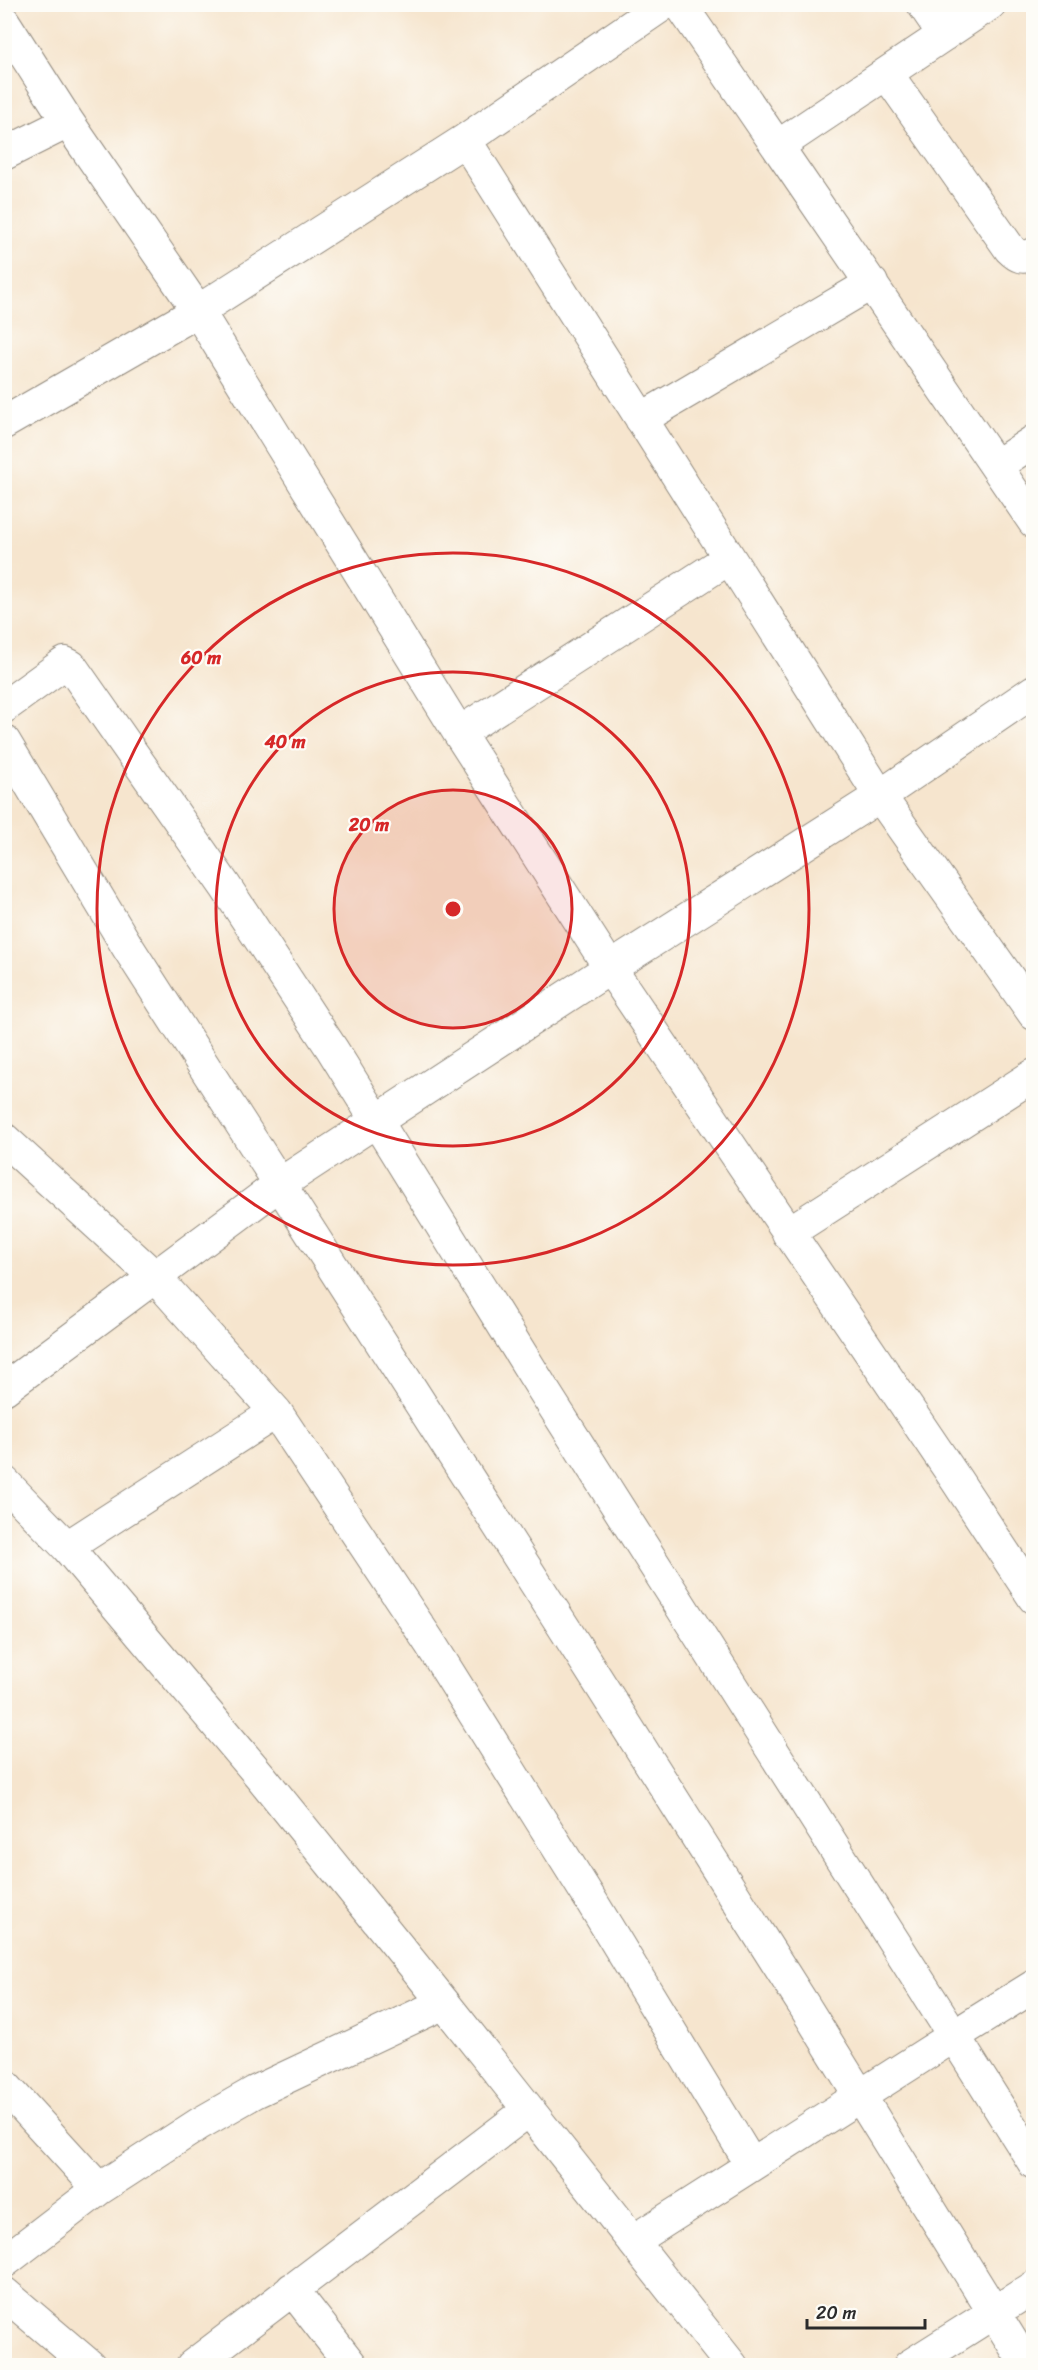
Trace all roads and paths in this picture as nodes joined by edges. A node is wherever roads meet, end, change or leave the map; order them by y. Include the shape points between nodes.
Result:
1 (664, 4) edge
2 (680, 4) edge
3 (923, 4) edge
4 (990, 4) edge
5 (4, 22) edge
6 (944, 35) junction
7 (887, 74) junction
8 (68, 122) junction
9 (465, 140) junction
10 (778, 146) junction
11 (4, 154) edge
12 (1034, 254) edge
13 (872, 283) junction
14 (198, 311) junction
15 (641, 419) junction
16 (4, 423) edge
17 (1034, 441) edge
18 (996, 466) junction
19 (1034, 522) edge
20 (729, 559) junction
21 (1034, 692) edge
22 (4, 707) edge
23 (459, 733) junction
24 (4, 741) edge
25 (880, 796) junction
26 (610, 968) junction
27 (1034, 1014) edge
28 (1034, 1076) edge
29 (376, 1121) junction
30 (4, 1139) edge
31 (280, 1184) junction
32 (788, 1233) junction
33 (155, 1277) junction
34 (4, 1389) edge
35 (276, 1412) junction
36 (4, 1482) edge
37 (68, 1546) junction
38 (1034, 1598) edge
39 (1034, 1986) edge
40 (444, 2002) junction
41 (954, 2036) junction
42 (4, 2085) edge
43 (860, 2097) junction
44 (529, 2110) junction
45 (1034, 2163) edge
46 (751, 2164) junction
47 (99, 2189) junction
48 (633, 2241) junction
49 (4, 2262) edge
50 (1034, 2287) edge
51 (292, 2289) junction
52 (4, 2292) edge
53 (993, 2313) junction
54 (90, 2366) edge
55 (192, 2366) edge
56 (352, 2366) edge
57 (732, 2366) edge
58 (909, 2366) edge
59 (1027, 2366) edge

1 - 9 street
2 - 10 street
3 - 6 street
4 - 6 street
5 - 8 street
6 - 7 street
7 - 10 street
7 - 12 street via 1010,249 1025,258
8 - 11 street
8 - 14 street
9 - 14 street
9 - 15 street
10 - 13 street
13 - 15 street
13 - 18 street
14 - 16 street
14 - 23 street
15 - 20 street
17 - 18 street
18 - 19 street
20 - 23 street
20 - 25 street
21 - 25 street
22 - 29 street via 65,663 71,666 225,886
23 - 26 street
24 - 31 street via 127,946
25 - 26 street
25 - 27 street
26 - 29 street
26 - 32 street
28 - 32 street
29 - 31 street
29 - 41 street
30 - 33 street
31 - 33 street
31 - 43 street
32 - 38 street
33 - 34 street
33 - 35 street
35 - 37 street
35 - 46 street via 436,1653
36 - 37 street
37 - 40 street
39 - 41 street
40 - 44 street
40 - 47 street via 255,2092
41 - 43 street
41 - 45 street
42 - 47 street
43 - 46 street
43 - 53 street
44 - 48 street
44 - 51 street
46 - 48 street
47 - 49 street
48 - 57 street
50 - 53 street
51 - 55 street
51 - 56 street
52 - 54 street
53 - 58 street
53 - 59 street

